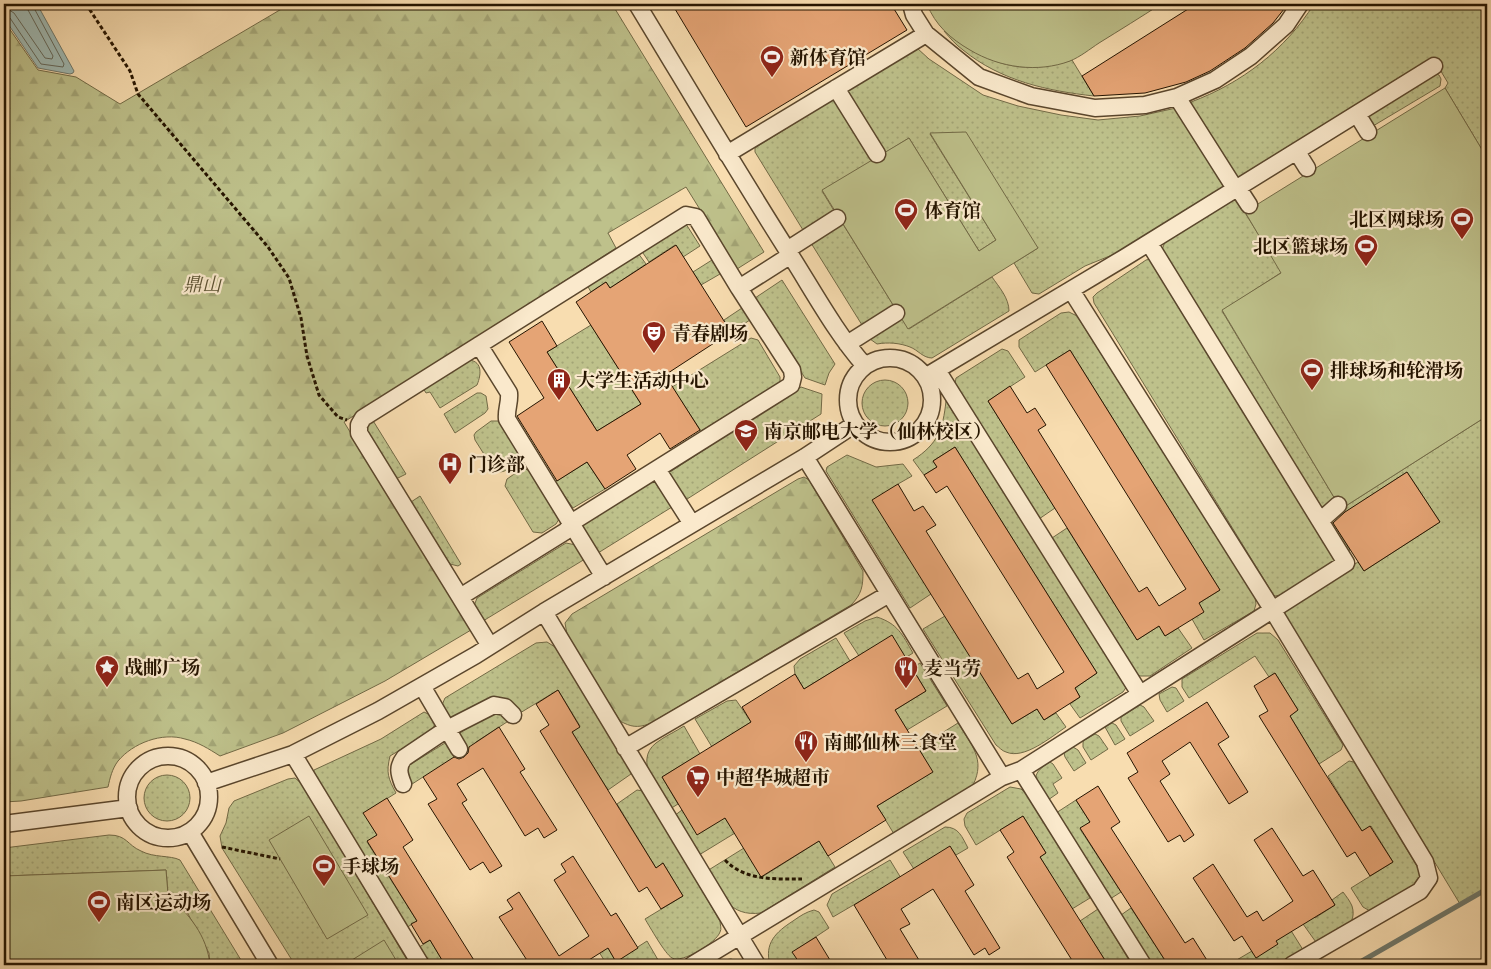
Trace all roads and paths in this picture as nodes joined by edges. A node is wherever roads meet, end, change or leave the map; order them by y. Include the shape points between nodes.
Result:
1 (86, 4) edge
2 (638, 4) edge
3 (911, 4) edge
4 (1300, 4) edge
5 (926, 34) junction
6 (1434, 66) dead end
7 (836, 88) junction
8 (1177, 97) junction
9 (1357, 114) junction
10 (1368, 132) dead end
11 (1297, 152) junction
12 (727, 154) junction
13 (877, 154) dead end
14 (1307, 168) dead end
15 (1237, 189) junction
16 (1249, 206) dead end
17 (837, 218) dead end
18 (1149, 243) junction
19 (789, 253) junction
20 (740, 288) junction
21 (1071, 290) junction
22 (896, 313) dead end
23 (847, 344) junction
24 (479, 345) junction
25 (865, 366) junction
26 (931, 374) junction
27 (855, 424) junction
28 (359, 425) junction
29 (805, 457) junction
30 (657, 469) junction
31 (1338, 504) dead end
32 (1320, 521) junction
33 (692, 524) junction
34 (571, 525) junction
35 (604, 577) junction
36 (889, 594) junction
37 (460, 597) junction
38 (1272, 609) junction
39 (544, 612) junction
40 (490, 646) junction
41 (422, 686) junction
42 (1140, 694) junction
43 (514, 715) dead end
44 (448, 729) junction
45 (625, 748) junction
46 (459, 749) dead end
47 (293, 754) junction
48 (1021, 770) junction
49 (1002, 777) junction
50 (206, 783) junction
51 (403, 784) dead end
52 (129, 808) junction
53 (4, 824) edge
54 (190, 832) junction
55 (222, 848) dead end
56 (280, 859) dead end
57 (725, 860) dead end
58 (808, 880) dead end
59 (739, 936) junction
60 (270, 965) edge
61 (421, 965) edge
62 (692, 965) edge
63 (757, 965) edge
64 (1143, 965) edge
65 (1292, 965) edge

1 - 28 path via 130,71 138,94 268,247 289,278 301,318 307,356 320,395 338,417
2 - 12 street
3 - 5 street
4 - 8 street via 1286,25 1251,56 1215,80
5 - 7 street
5 - 8 street via 979,77 1031,96 1095,108 1145,105
6 - 9 street
7 - 12 street
7 - 13 street
8 - 15 street
9 - 10 street
9 - 11 street
11 - 14 street
11 - 15 street
12 - 19 street
15 - 16 street
15 - 18 street
17 - 19 street
18 - 21 street
18 - 32 street
19 - 20 street
19 - 23 street
20 - 24 street via 696,217 686,215
20 - 30 street via 792,370 790,385
21 - 26 street
21 - 38 street
22 - 23 street
23 - 25 street
24 - 28 street via 363,418
24 - 34 street via 509,393 507,419
25 - 26 street via 891,358 904,360
25 - 27 street via 850,387 848,399
26 - 27 street via 930,411 918,432 897,442 885,442 864,433
26 - 42 street
27 - 29 street
28 - 37 street via 359,433
29 - 33 street
29 - 36 street
30 - 33 street
30 - 34 street
31 - 32 street
32 - 38 street via 1346,563
33 - 35 street
34 - 35 street
34 - 37 street via 566,532
35 - 39 street
36 - 45 street
36 - 49 street
37 - 40 street
38 - 42 street
38 - 65 street via 1425,862 1429,878 1420,891
39 - 40 street
39 - 45 street
40 - 41 street
41 - 44 street
41 - 47 street
42 - 48 street
43 - 44 street via 505,707 494,705
44 - 46 street
44 - 51 street via 404,758 399,774
45 - 59 street
47 - 50 street
47 - 61 street
48 - 49 street
48 - 64 street
49 - 59 street
50 - 52 street via 203,775 187,760 166,756 146,762 131,778 127,799
50 - 54 street via 209,796 204,817
52 - 53 street
52 - 54 street via 133,819 148,834 169,839
54 - 60 street
55 - 56 path
57 - 58 path via 731,867 753,877
59 - 62 street
59 - 63 street

